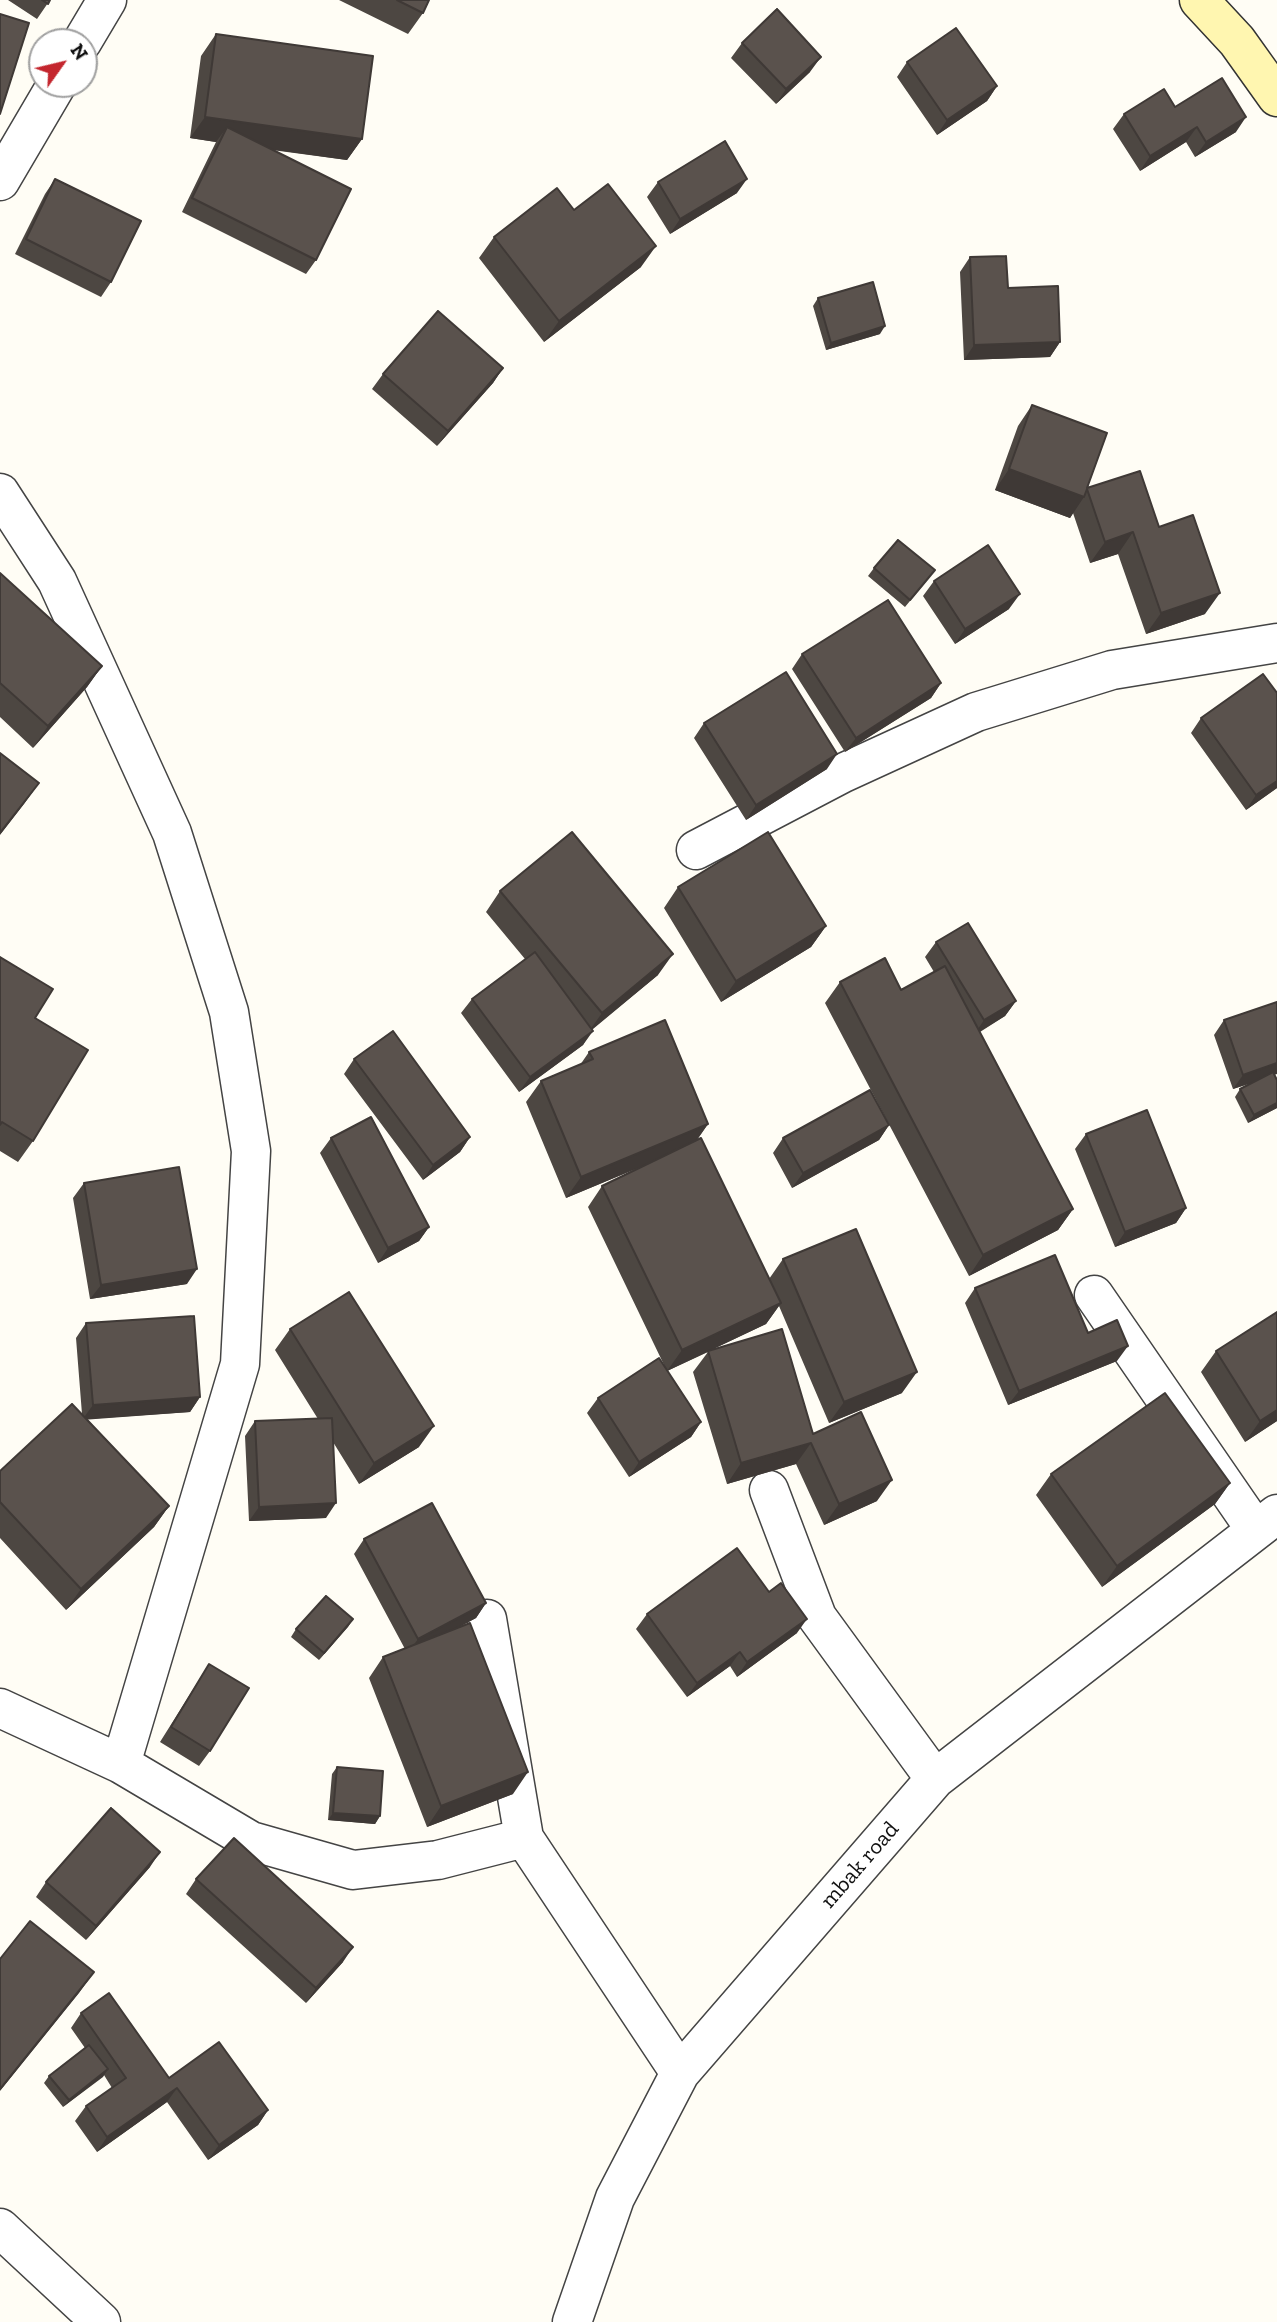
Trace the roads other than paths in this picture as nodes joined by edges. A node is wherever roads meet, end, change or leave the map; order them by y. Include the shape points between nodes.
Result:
1 (107, 0) edge
2 (1199, 0) edge
3 (90, 28) edge
4 (1277, 97) edge
5 (49, 98) edge
6 (0, 181) edge
7 (0, 493) edge
8 (1277, 643) edge
9 (696, 850) dead end
10 (1094, 1295) dead end
11 (769, 1490) edge
12 (1266, 1522) edge
13 (488, 1619) dead end
14 (0, 1708) edge
15 (121, 1764) junction
16 (935, 1779) junction
17 (524, 1838) junction
18 (680, 2073) junction
19 (0, 2228) edge
20 (101, 2322) edge
21 (572, 2322) edge

1 - 3 street
2 - 4 main road via 1237,41
5 - 6 street
7 - 15 street via 57,581 172,833 229,1012 251,1151 240,1364
8 - 9 street via 1112,670 976,712 843,773
10 - 12 street
11 - 16 street via 817,1617
12 - 16 street, mbak road
13 - 17 street
14 - 15 street
15 - 17 street via 251,1841 354,1870 438,1860
16 - 18 street, mbak road
17 - 18 street
18 - 21 street, mbak road via 615,2197
19 - 20 street

